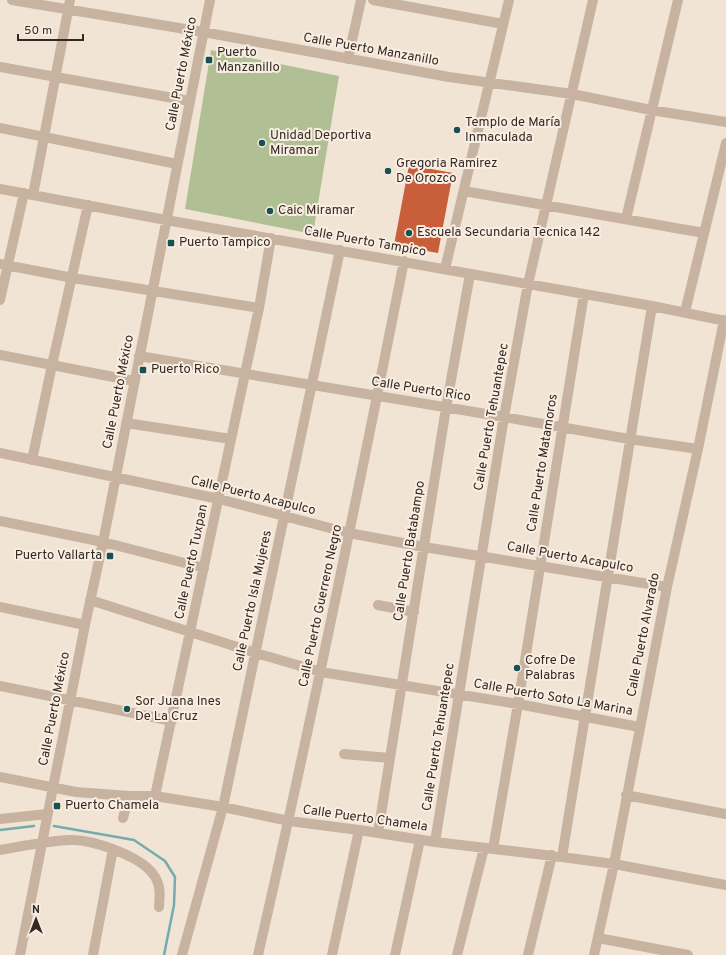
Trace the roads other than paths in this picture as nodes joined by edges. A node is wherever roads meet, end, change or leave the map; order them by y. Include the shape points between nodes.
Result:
1 (12, 0) edge
2 (210, 0) edge
3 (361, 0) edge
4 (373, 0) edge
5 (509, 0) edge
6 (593, 0) edge
7 (678, 0) edge
8 (69, 5) edge
9 (504, 24) junction
10 (203, 32) junction
11 (348, 59) junction
12 (0, 67) edge
13 (55, 77) junction
14 (490, 83) junction
15 (572, 94) junction
16 (190, 101) junction
17 (651, 110) junction
18 (726, 122) edge
19 (0, 128) edge
20 (44, 136) junction
21 (726, 143) edge
22 (177, 164) junction
23 (0, 188) edge
24 (464, 191) junction
25 (28, 194) junction
26 (88, 205) junction
27 (546, 205) junction
28 (626, 219) junction
29 (166, 220) junction
30 (704, 233) junction
31 (271, 238) junction
32 (340, 250) junction
33 (404, 261) junction
34 (4, 265) edge
35 (446, 269) junction
36 (470, 274) junction
37 (72, 278) junction
38 (528, 284) junction
39 (153, 291) junction
40 (584, 294) junction
41 (0, 300) edge
42 (652, 306) junction
43 (259, 308) junction
44 (685, 312) junction
45 (725, 321) edge
46 (0, 355) edge
47 (139, 356) junction
48 (52, 365) junction
49 (244, 374) junction
50 (134, 381) junction
51 (312, 386) junction
52 (377, 396) junction
53 (446, 408) junction
54 (504, 417) junction
55 (126, 423) junction
56 (562, 427) junction
57 (231, 439) junction
58 (629, 439) junction
59 (698, 449) junction
60 (0, 453) edge
61 (32, 460) junction
62 (116, 478) junction
63 (218, 499) junction
64 (284, 516) junction
65 (0, 521) edge
66 (350, 533) junction
67 (103, 542) junction
68 (424, 547) junction
69 (482, 556) junction
70 (540, 566) junction
71 (204, 568) junction
72 (607, 578) junction
73 (667, 586) junction
74 (90, 600) junction
75 (378, 605) dead end
76 (0, 607) edge
77 (414, 612) junction
78 (85, 625) junction
79 (190, 632) junction
80 (256, 654) junction
81 (321, 672) junction
82 (0, 686) edge
83 (402, 686) junction
84 (460, 695) junction
85 (70, 700) junction
86 (518, 704) junction
87 (585, 716) junction
88 (172, 721) junction
89 (640, 727) junction
90 (344, 754) dead end
91 (390, 758) junction
92 (0, 777) edge
93 (53, 788) junction
94 (129, 796) junction
95 (155, 796) junction
96 (626, 796) junction
97 (223, 807) junction
98 (47, 814) junction
99 (726, 814) edge
100 (123, 818) dead end
101 (0, 819) edge
102 (289, 821) junction
103 (359, 830) junction
104 (378, 833) junction
105 (420, 840) junction
106 (42, 842) junction
107 (435, 842) junction
108 (489, 848) junction
109 (113, 849) junction
110 (0, 850) edge
111 (557, 856) junction
112 (614, 864) junction
113 (726, 885) edge
114 (159, 906) dead end
115 (598, 938) junction
116 (20, 955) edge
117 (93, 955) edge
118 (182, 955) edge
119 (258, 955) edge
120 (332, 955) edge
121 (395, 955) edge
122 (458, 955) edge
123 (528, 955) edge
124 (594, 955) edge
125 (688, 955) edge

1 - 8 street, Calle Puerto Manzanillo
2 - 10 street, Calle Puerto México
3 - 11 street
4 - 9 street
5 - 9 street
6 - 15 street, Calle Puerto Tehuantepec
7 - 17 street
8 - 10 street, Calle Puerto Manzanillo
8 - 13 street
9 - 14 street
10 - 11 street, Calle Puerto Manzanillo
10 - 16 street, Calle Puerto México
11 - 14 street, Calle Puerto Manzanillo
12 - 13 street
13 - 16 street
13 - 20 street
14 - 15 street, Calle Puerto Manzanillo
14 - 24 street
15 - 17 street, Calle Puerto Manzanillo
15 - 27 street, Calle Puerto Tehuantepec
16 - 22 street, Calle Puerto México
17 - 18 street, Calle Puerto Manzanillo
17 - 28 street
19 - 20 street
20 - 22 street
20 - 25 street
21 - 30 street
22 - 29 street, Calle Puerto México
23 - 25 street, Calle Puerto Tampico
24 - 27 street
24 - 35 street
25 - 26 street, Calle Puerto Tampico
25 - 34 street
26 - 29 street, Calle Puerto Tampico
26 - 37 street
27 - 28 street
27 - 38 street, Calle Puerto Tehuantepec
28 - 30 street
29 - 31 street, Calle Puerto Tampico
29 - 39 street, Calle Puerto México
30 - 44 street
31 - 32 street, Calle Puerto Tampico
31 - 43 street, Calle Puerto Tuxpan
32 - 33 street, Calle Puerto Tampico
32 - 51 street, Calle Puerto Isla Mujeres
33 - 35 street, Calle Puerto Tampico
33 - 52 street, Calle Puerto Guerrero Negro
34 - 37 street
34 - 41 street
35 - 36 street, Calle Puerto Tampico
36 - 38 street, Calle Puerto Tampico
36 - 53 street, Calle Puerto Batabampo
37 - 39 street
37 - 48 street
38 - 40 street, Calle Puerto Tampico
38 - 54 street, Calle Puerto Tehuantepec
39 - 43 street
39 - 47 street, Calle Puerto México
40 - 42 street, Calle Puerto Tampico
40 - 56 street, Calle Puerto Matamoros
42 - 44 street, Calle Puerto Tampico
42 - 58 street
43 - 49 street, Calle Puerto Tuxpan
44 - 45 street, Calle Puerto Tampico
45 - 59 street, Calle Puerto Alvarado
46 - 48 street
47 - 49 street, Calle Puerto Rico
47 - 50 street, Calle Puerto México
48 - 50 street
48 - 61 street
49 - 51 street, Calle Puerto Rico
49 - 57 street, Calle Puerto Tuxpan
50 - 55 street, Calle Puerto México
51 - 52 street, Calle Puerto Rico
51 - 64 street, Calle Puerto Isla Mujeres
52 - 53 street, Calle Puerto Rico
52 - 66 street, Calle Puerto Guerrero Negro
53 - 54 street, Calle Puerto Rico
53 - 68 street, Calle Puerto Batabampo
54 - 56 street, Calle Puerto Rico
54 - 69 street, Calle Puerto Tehuantepec
55 - 57 street
55 - 62 street, Calle Puerto México
56 - 58 street, Calle Puerto Rico
56 - 70 street, Calle Puerto Matamoros
57 - 63 street, Calle Puerto Tuxpan
58 - 59 street, Calle Puerto Rico
58 - 72 street
59 - 73 street, Calle Puerto Alvarado
60 - 61 street, Calle Puerto Acapulco
61 - 62 street, Calle Puerto Acapulco
62 - 63 street, Calle Puerto Acapulco
62 - 67 street, Calle Puerto México
63 - 64 street, Calle Puerto Acapulco
63 - 71 street, Calle Puerto Tuxpan
64 - 66 street, Calle Puerto Acapulco
64 - 80 street, Calle Puerto Isla Mujeres
65 - 67 street
66 - 68 street, Calle Puerto Acapulco
66 - 81 street, Calle Puerto Guerrero Negro
67 - 71 street
67 - 74 street, Calle Puerto México
68 - 69 street, Calle Puerto Acapulco
68 - 77 street, Calle Puerto Batabampo
69 - 70 street, Calle Puerto Acapulco
69 - 84 street, Calle Puerto Tehuantepec
70 - 72 street, Calle Puerto Acapulco
70 - 86 street, Calle Puerto Matamoros
71 - 79 street, Calle Puerto Tuxpan
72 - 73 street, Calle Puerto Acapulco
72 - 87 street
73 - 89 street, Calle Puerto Alvarado
74 - 78 street, Calle Puerto México
74 - 79 street, Calle Puerto Soto La Marina
75 - 77 street
76 - 78 street
77 - 83 street, Calle Puerto Batabampo
78 - 85 street, Calle Puerto México
79 - 80 street, Calle Puerto Soto La Marina
79 - 88 street, Calle Puerto Tuxpan
80 - 81 street, Calle Puerto Soto La Marina
80 - 97 street, Calle Puerto Isla Mujeres
81 - 83 street, Calle Puerto Soto La Marina
81 - 102 street, Calle Puerto Guerrero Negro
82 - 85 street
83 - 84 street, Calle Puerto Soto La Marina
83 - 91 street, Calle Puerto Batabampo
84 - 86 street, Calle Puerto Soto La Marina
84 - 107 street, Calle Puerto Tehuantepec
85 - 88 street
85 - 93 street, Calle Puerto México
86 - 87 street, Calle Puerto Soto La Marina
86 - 108 street, Calle Puerto Matamoros
87 - 89 street, Calle Puerto Soto La Marina
87 - 111 street
88 - 95 street, Calle Puerto Tuxpan
89 - 96 street, Calle Puerto Alvarado
90 - 91 street
91 - 104 street, Calle Puerto Batabampo
92 - 93 street, Calle Puerto Chamela
93 - 94 street, Calle Puerto Chamela
93 - 98 street, Calle Puerto México
94 - 95 street, Calle Puerto Chamela
94 - 100 street
95 - 97 street, Calle Puerto Chamela
96 - 99 street
96 - 112 street, Calle Puerto Alvarado
97 - 102 street, Calle Puerto Chamela
97 - 118 street, Calle Puerto Isla Mujeres
98 - 101 street
98 - 106 street, Calle Puerto México
102 - 103 street, Calle Puerto Chamela
102 - 119 street, Calle Puerto Guerrero Negro
103 - 104 street, Calle Puerto Chamela
103 - 120 street
104 - 105 street, Calle Puerto Chamela
105 - 107 street, Calle Puerto Chamela
105 - 121 street
106 - 109 street via 93,842
106 - 110 street
106 - 116 street, Calle Puerto México
107 - 108 street, Calle Puerto Chamela
108 - 111 street, Calle Puerto Chamela
108 - 122 street, Calle Puerto Matamoros
109 - 114 street via 152,872 159,886
109 - 117 street
111 - 112 street, Calle Puerto Chamela
111 - 123 street
112 - 113 street, Calle Puerto Chamela
112 - 115 street, Calle Puerto Alvarado
115 - 124 street, Calle Puerto Alvarado
115 - 125 street

